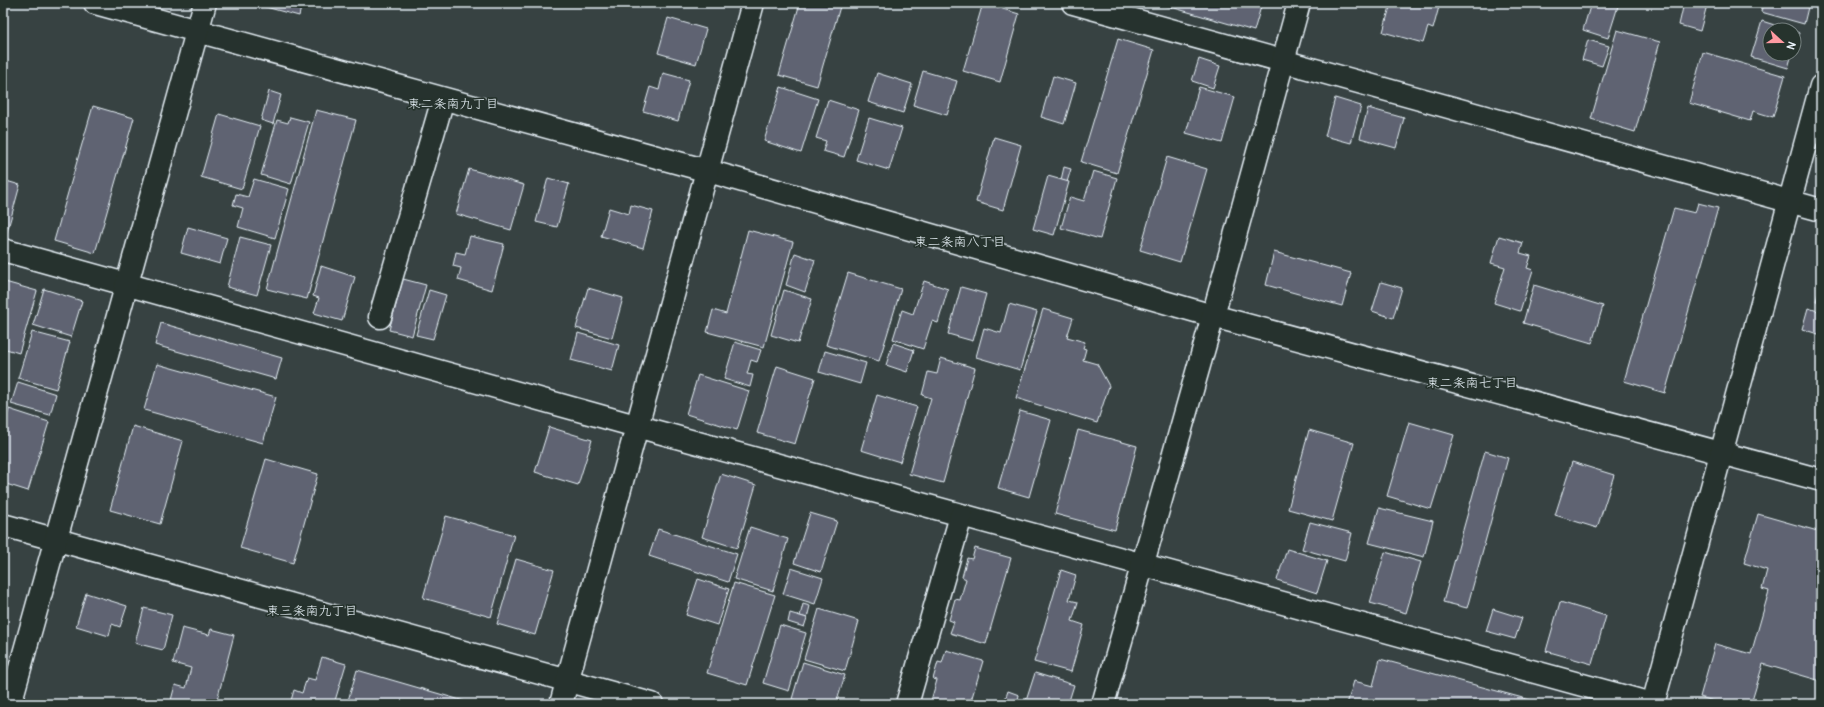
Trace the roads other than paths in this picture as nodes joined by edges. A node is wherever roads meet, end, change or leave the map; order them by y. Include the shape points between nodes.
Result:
1 (95, 3) edge
2 (205, 3) edge
3 (753, 3) edge
4 (1073, 3) edge
5 (1299, 3) edge
6 (197, 31) junction
7 (1282, 62) junction
8 (1821, 86) edge
9 (443, 99) junction
10 (708, 172) junction
11 (1789, 201) junction
12 (1821, 210) edge
13 (3, 250) edge
14 (126, 283) junction
15 (1213, 316) junction
16 (380, 317) dead end
17 (636, 426) junction
18 (1722, 451) junction
19 (1821, 480) edge
20 (961, 516) junction
21 (3, 525) edge
22 (55, 539) junction
23 (1141, 565) junction
24 (567, 681) junction
25 (10, 704) edge
26 (561, 704) edge
27 (652, 704) edge
28 (907, 704) edge
29 (1103, 704) edge
30 (1652, 704) edge

1 - 6 street
2 - 6 street
3 - 10 street
4 - 7 street
5 - 7 street
6 - 9 street
6 - 14 street
7 - 11 street
7 - 15 street
8 - 11 street
9 - 10 street
9 - 16 street
10 - 15 street
10 - 17 street
11 - 12 street
11 - 18 street
13 - 14 street
14 - 17 street
14 - 22 street
15 - 18 street
15 - 23 street
17 - 20 street
17 - 24 street
18 - 19 street
18 - 30 street
20 - 23 street
20 - 28 street
21 - 22 street
22 - 24 street
22 - 25 street
23 - 29 street
23 - 30 street
24 - 26 street
24 - 27 street

